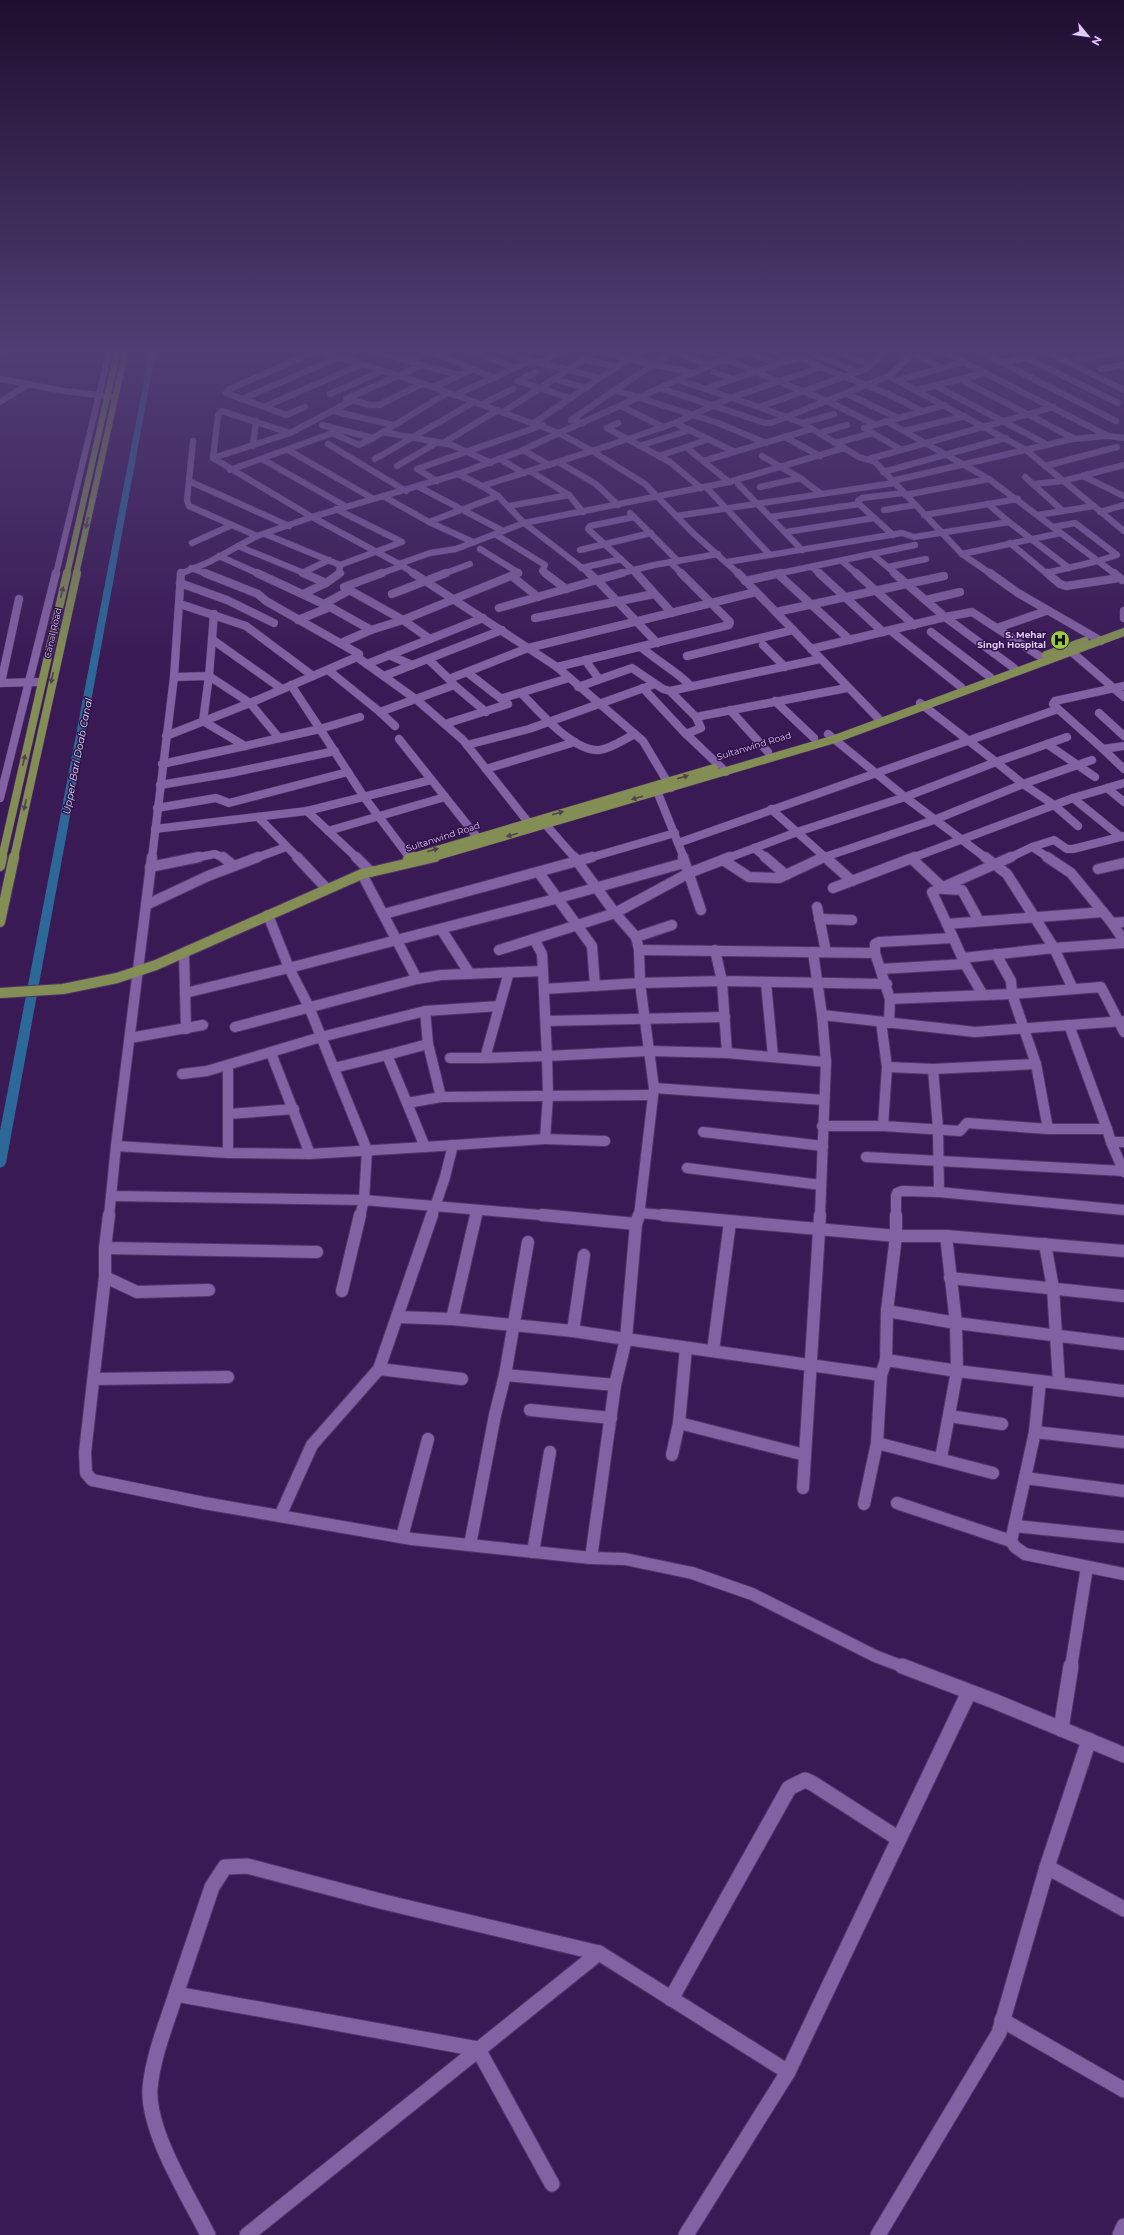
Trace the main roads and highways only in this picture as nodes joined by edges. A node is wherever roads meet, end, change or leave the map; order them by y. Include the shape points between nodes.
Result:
1 (91, 453) edge
2 (103, 453) edge
3 (1124, 626) edge
4 (1124, 632) edge
5 (1098, 640) junction
6 (1069, 650) junction
7 (921, 705) junction
8 (832, 736) junction
9 (723, 769) junction
10 (657, 789) junction
11 (0, 866) edge
12 (384, 868) junction
13 (0, 922) edge
14 (0, 994) edge

11 -> 1 main road, Canal Road
2 -> 13 main road, Canal Road
3 - 5 main road
4 - 5 main road
5 - 6 main road
6 - 7 main road
6 - 7 main road, Sultanwind Road via 1041,657
7 - 8 main road
7 - 8 main road, Sultanwind Road
8 - 9 main road
8 - 9 main road, Sultanwind Road via 814,738
9 - 10 main road
12 -> 10 main road, Sultanwind Road via 528,822
10 -> 12 main road via 412,864
12 - 14 main road via 327,889 139,971 63,989

